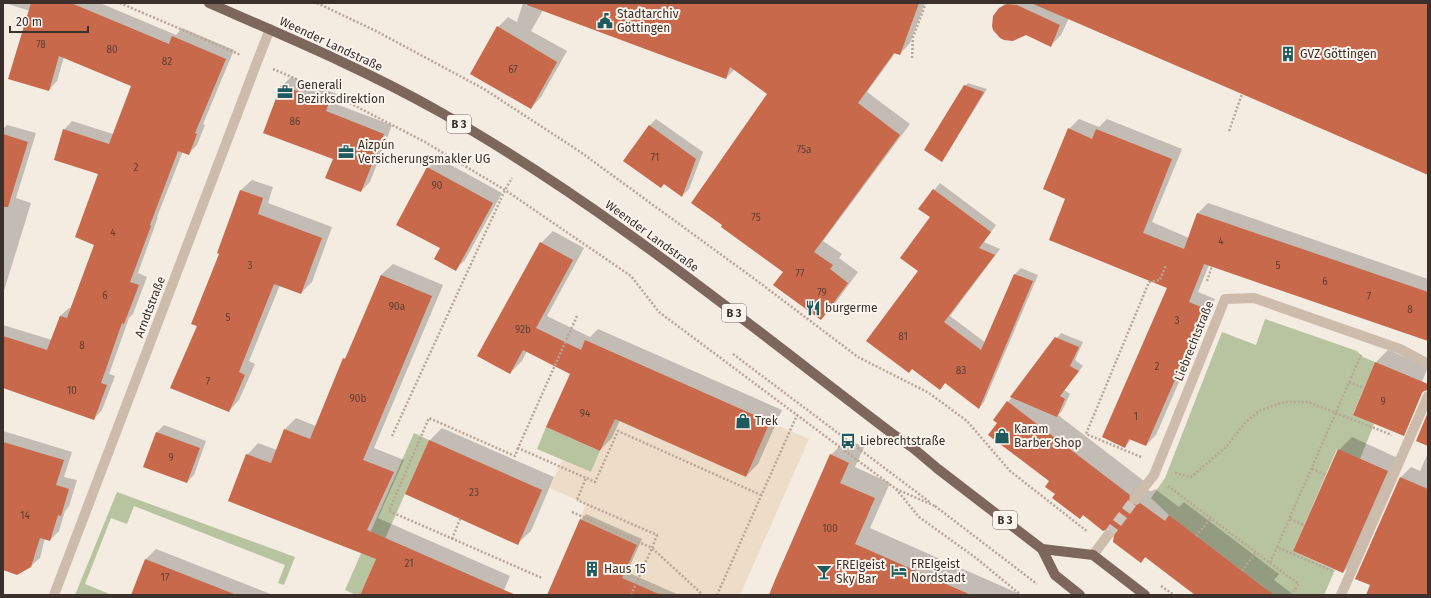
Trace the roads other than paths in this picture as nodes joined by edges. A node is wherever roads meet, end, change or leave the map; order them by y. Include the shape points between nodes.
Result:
1 (209, 3) edge
2 (270, 30) junction
3 (1428, 364) edge
4 (1428, 396) edge
5 (1136, 499) tunnel mouth
6 (1105, 539) tunnel mouth
7 (1042, 550) junction
8 (1093, 555) junction
9 (1140, 594) edge
10 (54, 595) edge
11 (1080, 595) edge
12 (1341, 595) edge

1 - 2 main road, Weender Landstraße / B 3
2 - 7 main road, Weender Landstraße / B 3 via 336,59 441,113 594,210 913,448
2 - 10 street, Arndtstraße
3 - 5 street, Liebrechtstraße via 1369,338 1254,298 1225,299 1154,475
4 - 12 street
6 - 8 street
7 - 8 main road
7 - 11 main road, Weender Landstraße / B 3 via 1055,574
8 - 9 main road

